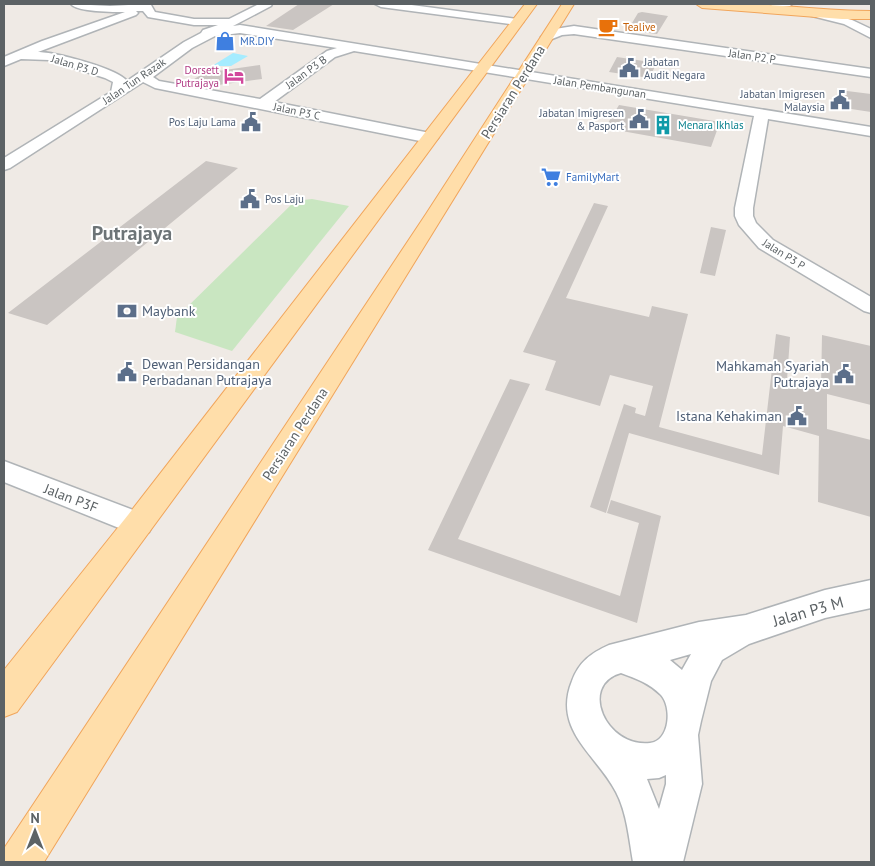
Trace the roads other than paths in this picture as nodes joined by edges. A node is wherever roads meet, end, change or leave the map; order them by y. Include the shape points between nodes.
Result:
1 (72, 4) edge
2 (267, 4) edge
3 (381, 4) edge
4 (531, 4) edge
5 (568, 4) edge
6 (702, 4) edge
7 (756, 4) edge
8 (151, 5) edge
9 (781, 5) edge
10 (834, 9) edge
11 (871, 10) edge
12 (808, 12) junction
13 (112, 15) junction
14 (871, 15) edge
15 (558, 19) junction
16 (517, 22) junction
17 (237, 25) junction
18 (574, 30) junction
19 (207, 33) joint
20 (871, 34) edge
21 (547, 37) junction
22 (325, 43) junction
23 (352, 48) junction
24 (9, 60) edge
25 (484, 68) junction
26 (151, 70) junction
27 (871, 73) edge
28 (524, 75) junction
29 (164, 86) junction
30 (119, 92) junction
31 (258, 103) junction
32 (762, 114) junction
33 (871, 131) edge
34 (430, 138) junction
35 (4, 165) edge
36 (871, 306) edge
37 (4, 471) edge
38 (138, 524) junction
39 (871, 594) edge
40 (746, 630) junction
41 (622, 658) junction
42 (4, 699) edge
43 (684, 727) junction
44 (603, 745) junction
45 (20, 862) edge
46 (652, 862) edge
47 (664, 862) edge

1 - 13 street
2 - 17 street
3 - 16 street
4 - 16 main road
5 - 15 main road, Persiaran Perdana
6 - 12 main road
7 - 9 main road
8 - 13 street
8 - 17 street via 149,13 152,15
9 - 10 main road
10 - 11 main road
10 - 12 main road
10 - 14 main road
12 - 20 street via 848,22
13 - 24 street
15 - 18 street, Jalan P2 P via 563,26
15 - 21 main road, Persiaran Perdana
16 - 25 main road
17 - 19 street, Jalan Pembangunan
17 - 22 street, Jalan Pembangunan
18 - 21 street, Jalan P2 P
18 - 27 street, Jalan P2 P
19 - 26 street, Jalan Tun Razak
21 - 28 main road, Persiaran Perdana
22 - 23 street, Jalan Pembangunan
22 - 31 street, Jalan P3 B via 324,52
23 - 25 street, Jalan Pembangunan
23 - 31 street, Jalan P3 B via 331,54
24 - 30 street, Jalan P3 D via 50,56 110,75 120,81
25 - 28 street, Jalan Pembangunan
25 - 34 main road
26 - 29 street, Jalan P3 C via 146,81
26 - 30 street, Jalan Tun Razak
28 - 32 street, Jalan Pembangunan
28 - 45 main road, Persiaran Perdana
29 - 30 street, Jalan P3 C
29 - 31 street, Jalan P3 C
30 - 35 street, Jalan Tun Razak
31 - 34 street, Jalan P3 C
32 - 33 street, Jalan Pembangunan
32 - 36 street, Jalan P3 P via 744,208 748,225 766,244
34 - 38 main road
37 - 38 street, Jalan P3F
38 - 42 main road
39 - 40 street, Jalan P3 M via 825,604
40 - 41 street, Jalan P3 M via 699,637
40 - 43 street, Jalan P3 M via 710,649 696,677
41 - 43 street, Jalan P3 M via 651,665 675,686 682,700
41 - 44 street, Jalan P3 M via 598,668 584,691 587,720
43 - 44 street, Jalan P3 M via 674,750 648,762 632,761
43 - 47 street, Jalan P3 M via 684,784
44 - 46 street, Jalan P3 M via 628,777 645,822

